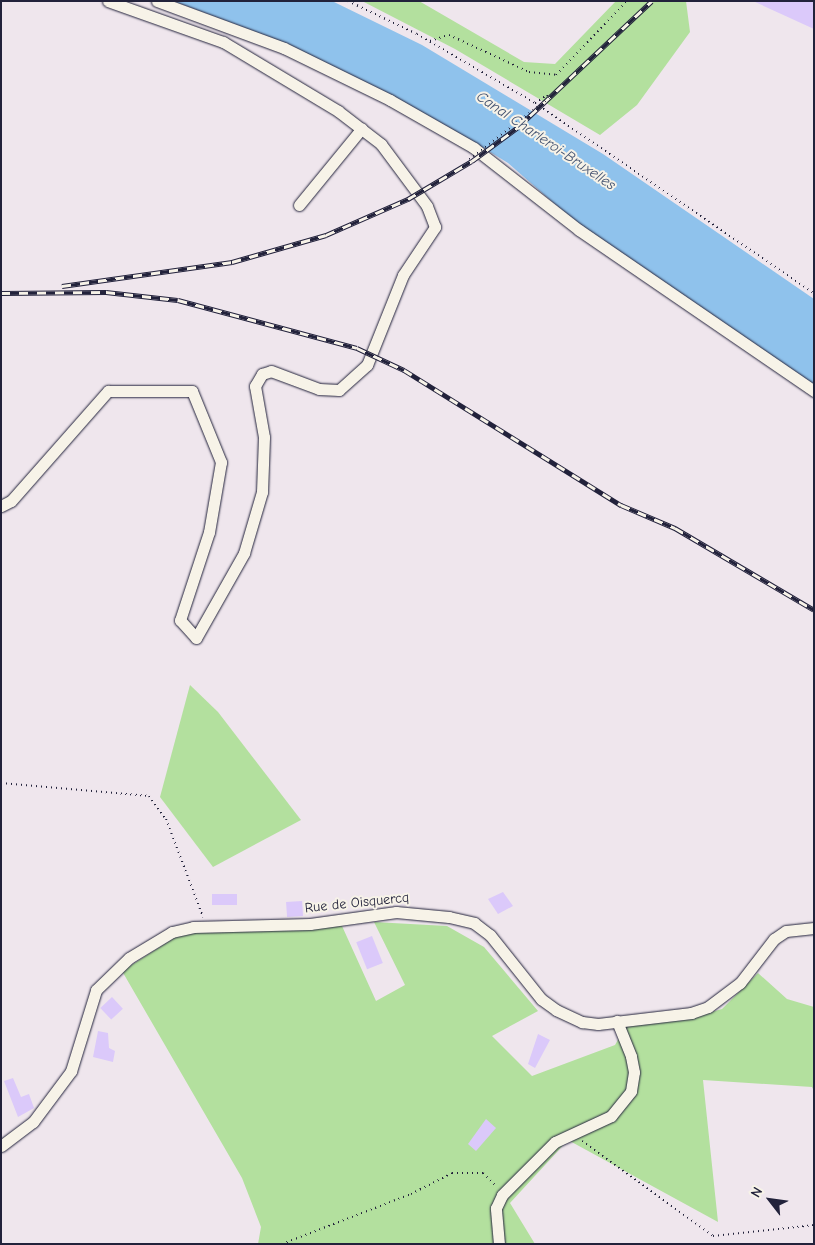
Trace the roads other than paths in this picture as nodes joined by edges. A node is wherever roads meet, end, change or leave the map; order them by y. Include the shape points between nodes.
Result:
1 (108, 1) edge
2 (157, 1) edge
3 (362, 128) junction
4 (300, 204) dead end
5 (814, 391) edge
6 (1, 506) edge
7 (814, 928) edge
8 (618, 1021) junction
9 (1, 1146) edge
10 (499, 1244) edge

1 - 3 street via 224,42
2 - 5 street via 284,48 390,100 474,148 579,230
3 - 4 street
3 - 6 street via 381,144 427,206 435,227 404,275 372,354 358,374 339,390 318,389 271,370 255,386 264,437 262,492 244,553 196,638 180,620 209,532 221,462 192,391 108,391 11,501
7 - 8 street, Rue de Oisquercq via 786,931 774,939 740,983 708,1007 691,1013
8 - 9 street, Rue de Oisquercq via 582,1022 556,1010 541,999 490,934 474,923 449,917 396,912 310,924 207,926 165,936 107,976 91,1000 71,1071 38,1117
8 - 10 street via 633,1064 631,1091 611,1116 555,1142 502,1195 496,1208

